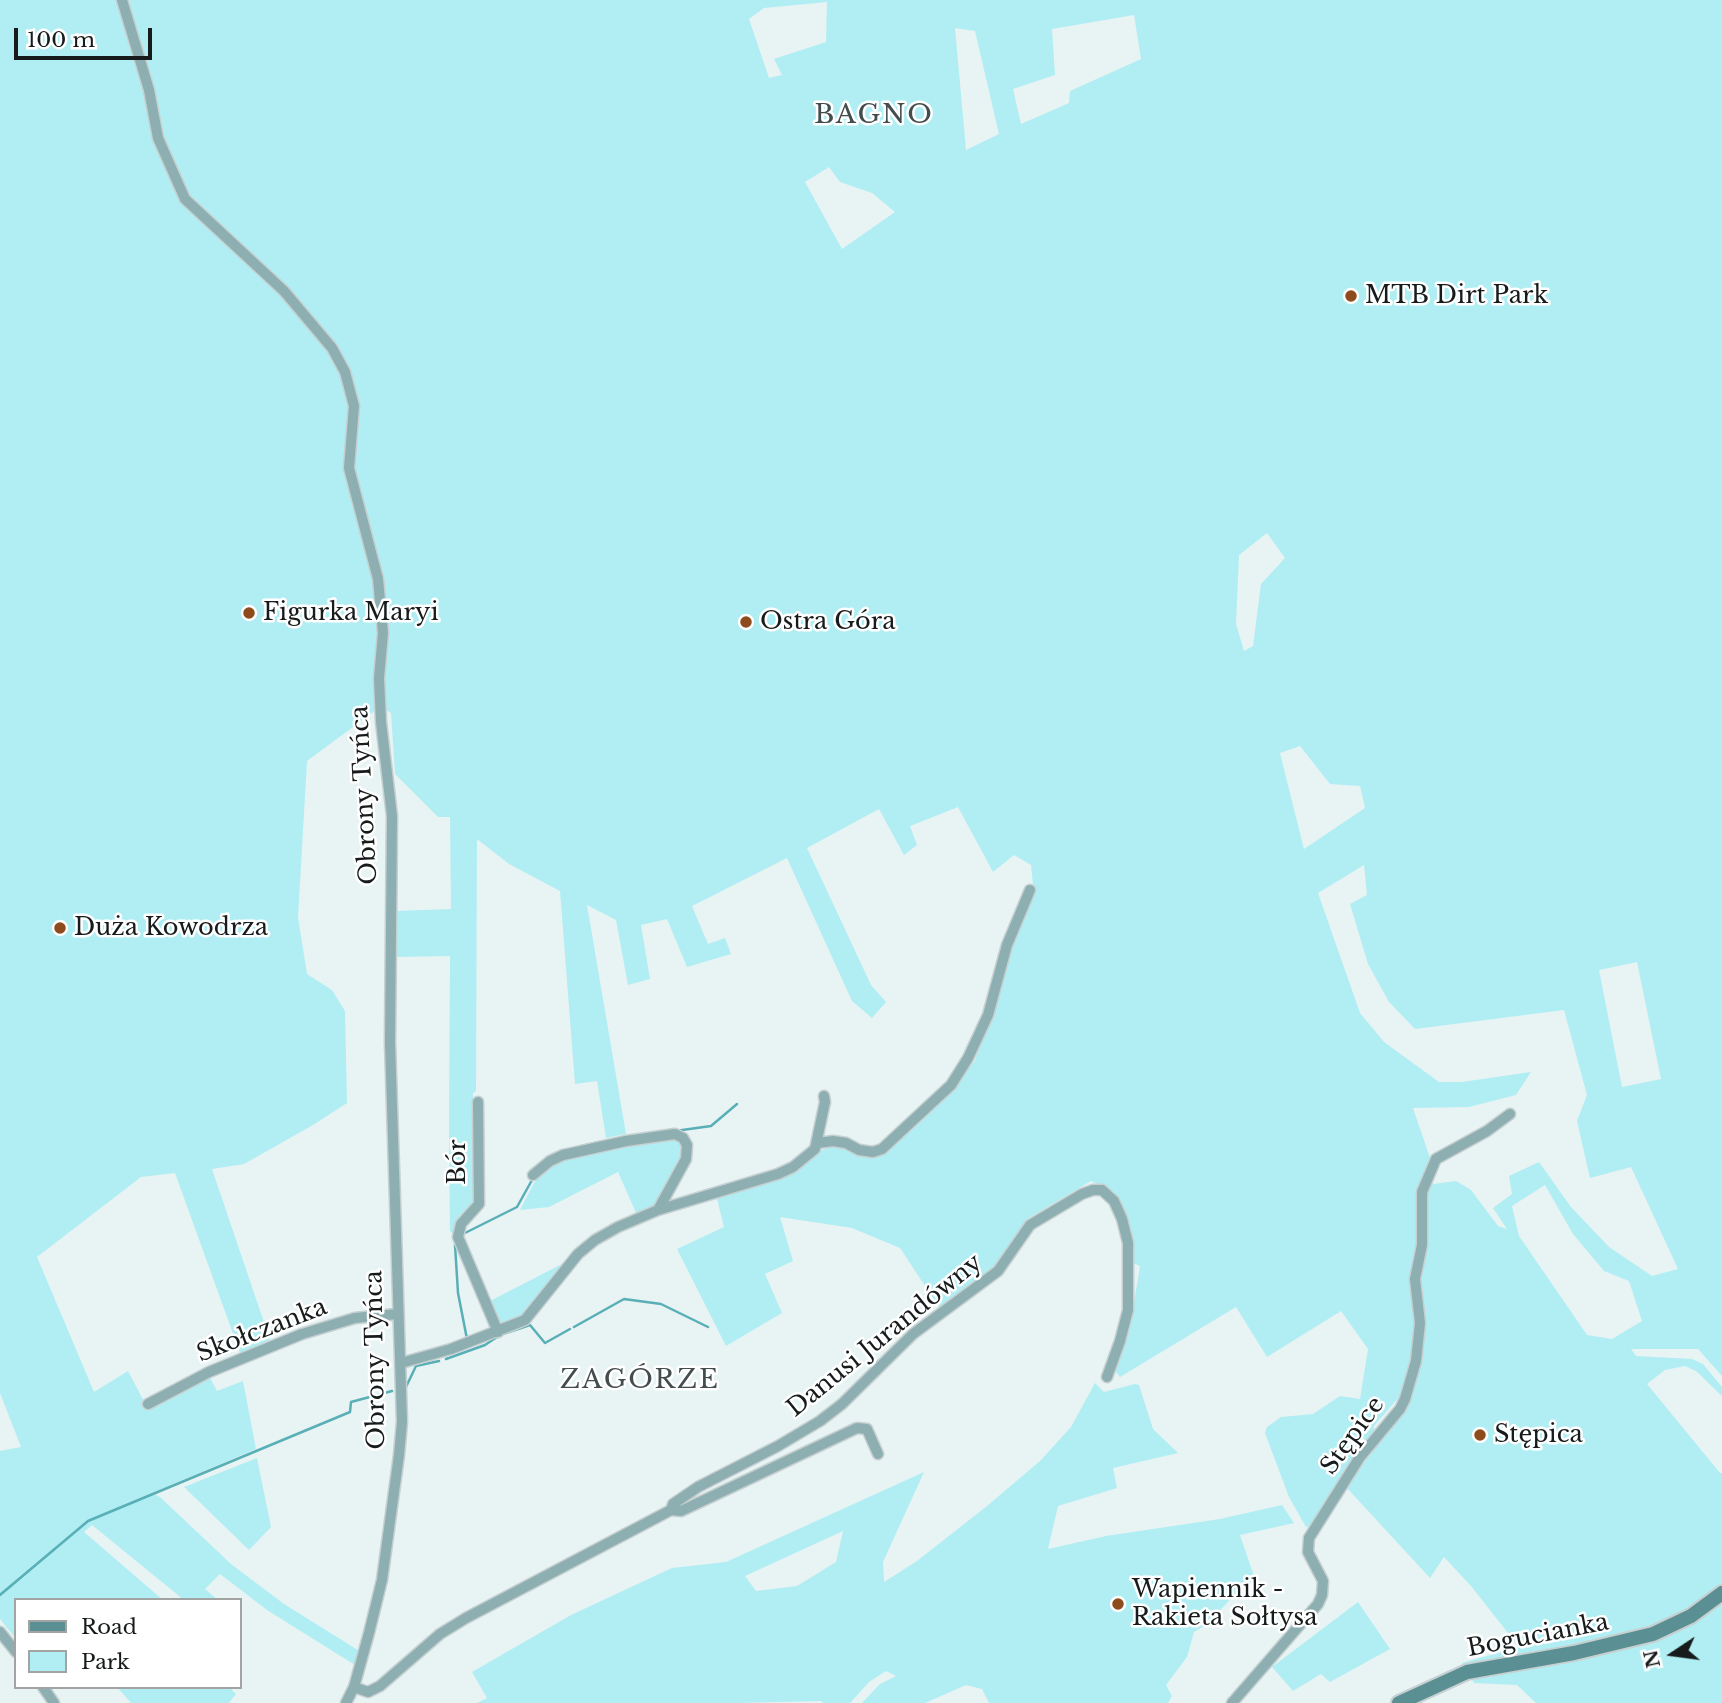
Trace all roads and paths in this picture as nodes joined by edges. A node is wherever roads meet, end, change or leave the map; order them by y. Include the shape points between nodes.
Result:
1 (122, 0) edge
2 (1030, 890) dead end
3 (824, 1096) dead end
4 (478, 1102) dead end
5 (1510, 1114) dead end
6 (818, 1143) junction
7 (533, 1175) dead end
8 (658, 1210) junction
9 (397, 1314) junction
10 (498, 1332) junction
11 (401, 1363) junction
12 (1107, 1377) dead end
13 (148, 1404) dead end
14 (878, 1454) dead end
15 (671, 1510) junction
16 (1722, 1593) edge
17 (0, 1632) edge
18 (14, 1650) edge
19 (354, 1687) junction
20 (368, 1692) junction
21 (346, 1703) edge
22 (373, 1703) edge
23 (1232, 1703) edge
24 (1399, 1703) edge

1 - 9 street, Obrony Tyńca via 158,138 185,199 270,276 313,323 345,372 354,406 349,468 378,579 383,633 380,722 392,816 390,1042
2 - 6 street via 1007,945 988,1015 951,1085 882,1149 873,1152 846,1143
3 - 6 street
4 - 10 street, Bór via 479,1204 461,1224 458,1237
5 - 23 street, Stępice via 1436,1159 1422,1192 1422,1245 1415,1279 1420,1323 1416,1362 1405,1399 1360,1457 1309,1538 1308,1552 1323,1581 1318,1604
6 - 8 street via 805,1159 778,1174
7 - 8 street via 563,1155 675,1134 687,1145 685,1159
8 - 10 street via 595,1240 578,1254 525,1321
9 - 11 street, Obrony Tyńca
9 - 13 street, Skołczanka via 355,1318 302,1334 207,1373
10 - 11 street
11 - 19 street, Obrony Tyńca via 399,1455 382,1580
12 - 15 street, Danusi Jurandówny via 1128,1310 1129,1243 1114,1201 1102,1190 1093,1189 1030,1225 998,1271 913,1334 820,1421 706,1482
14 - 15 street via 867,1429 857,1428 681,1511
15 - 20 street, Danusi Jurandówny via 466,1618
16 - 24 street, Bogucianka via 1691,1616 1653,1634 1467,1672
17 - 18 street
19 - 20 street
19 - 21 street, Obrony Tyńca
20 - 22 street

